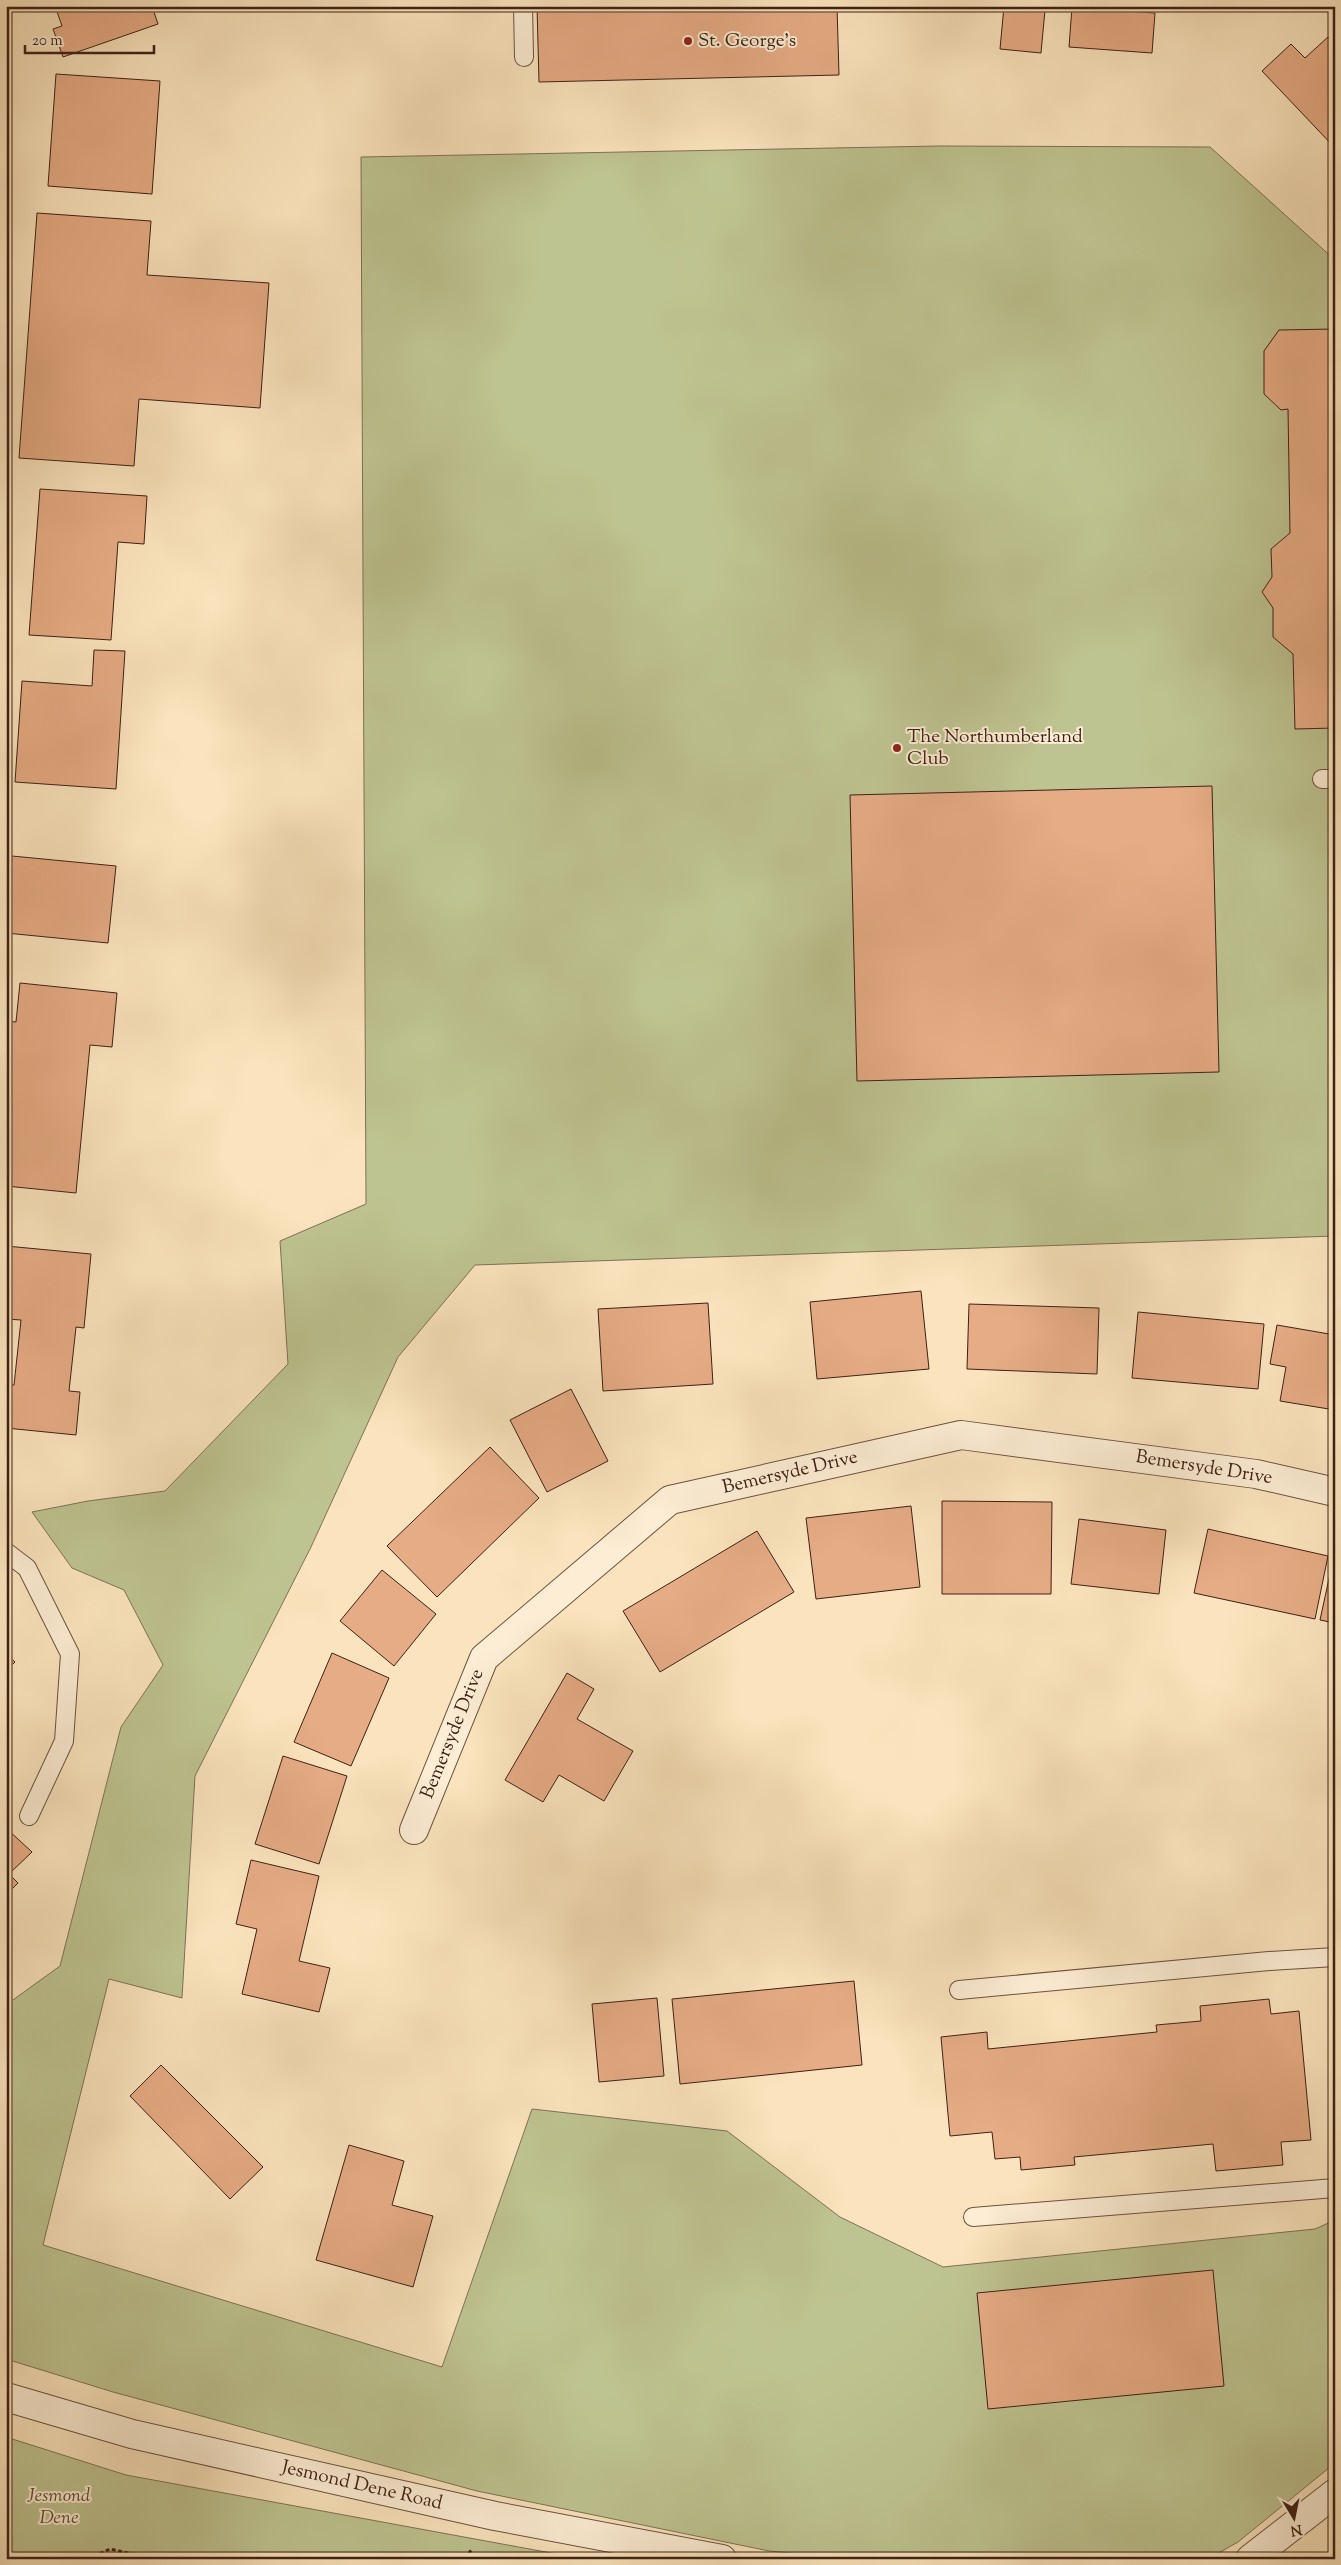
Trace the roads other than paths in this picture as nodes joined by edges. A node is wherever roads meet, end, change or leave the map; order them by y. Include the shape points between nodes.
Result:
1 (523, 6) edge
2 (524, 57) dead end
3 (1335, 1492) edge
4 (6, 1552) edge
5 (29, 1816) dead end
6 (414, 1830) dead end
7 (1335, 1956) edge
8 (960, 1990) dead end
9 (1335, 2188) edge
10 (973, 2217) dead end
11 (6, 2397) edge
12 (1335, 2493) edge
13 (1267, 2554) edge
14 (722, 2559) edge

1 - 2 lane
3 - 6 street, Bemersyde Drive via 1256,1474 962,1435 670,1500 484,1658
4 - 5 lane via 27,1568 70,1654 64,1741
7 - 8 lane
9 - 10 lane
11 - 14 street, Jesmond Dene Road via 132,2434 495,2516
12 - 13 street

